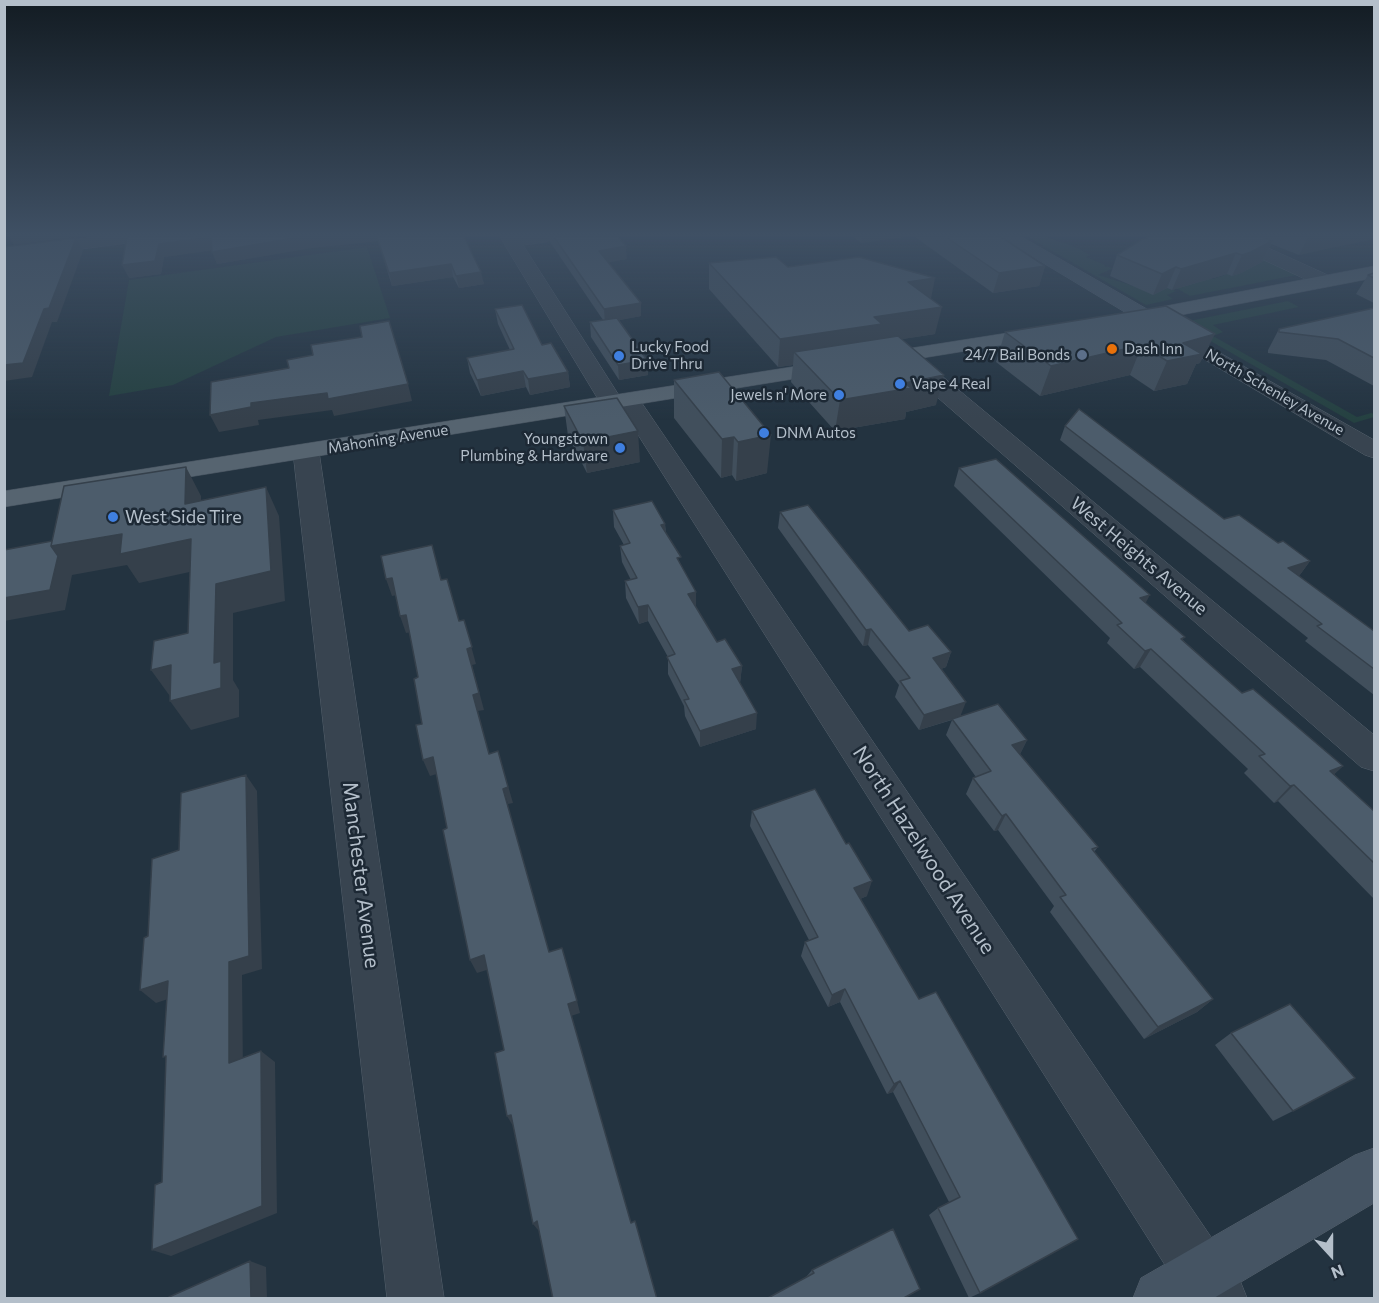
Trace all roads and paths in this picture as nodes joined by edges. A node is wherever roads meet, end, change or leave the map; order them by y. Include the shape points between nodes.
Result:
1 (550, 298) edge
2 (1114, 298) edge
3 (1239, 298) edge
4 (1145, 316) junction
5 (1108, 322) edge
6 (1061, 330) edge
7 (904, 356) junction
8 (621, 402) junction
9 (1374, 450) edge
10 (306, 452) junction
11 (4, 499) edge
12 (1374, 756) edge
13 (1374, 1174) edge
14 (1194, 1290) edge
15 (416, 1299) edge

1 - 8 street, North Hazelwood Avenue
2 - 4 street
3 - 4 main road
4 - 5 main road
4 - 9 street, North Schenley Avenue
6 - 7 main road, Mahoning Avenue
7 - 8 main road, Mahoning Avenue
7 - 12 street, West Heights Avenue
8 - 10 main road, Mahoning Avenue
8 - 14 street, North Hazelwood Avenue
10 - 11 main road, Mahoning Avenue
10 - 15 street, Manchester Avenue
13 - 14 street

